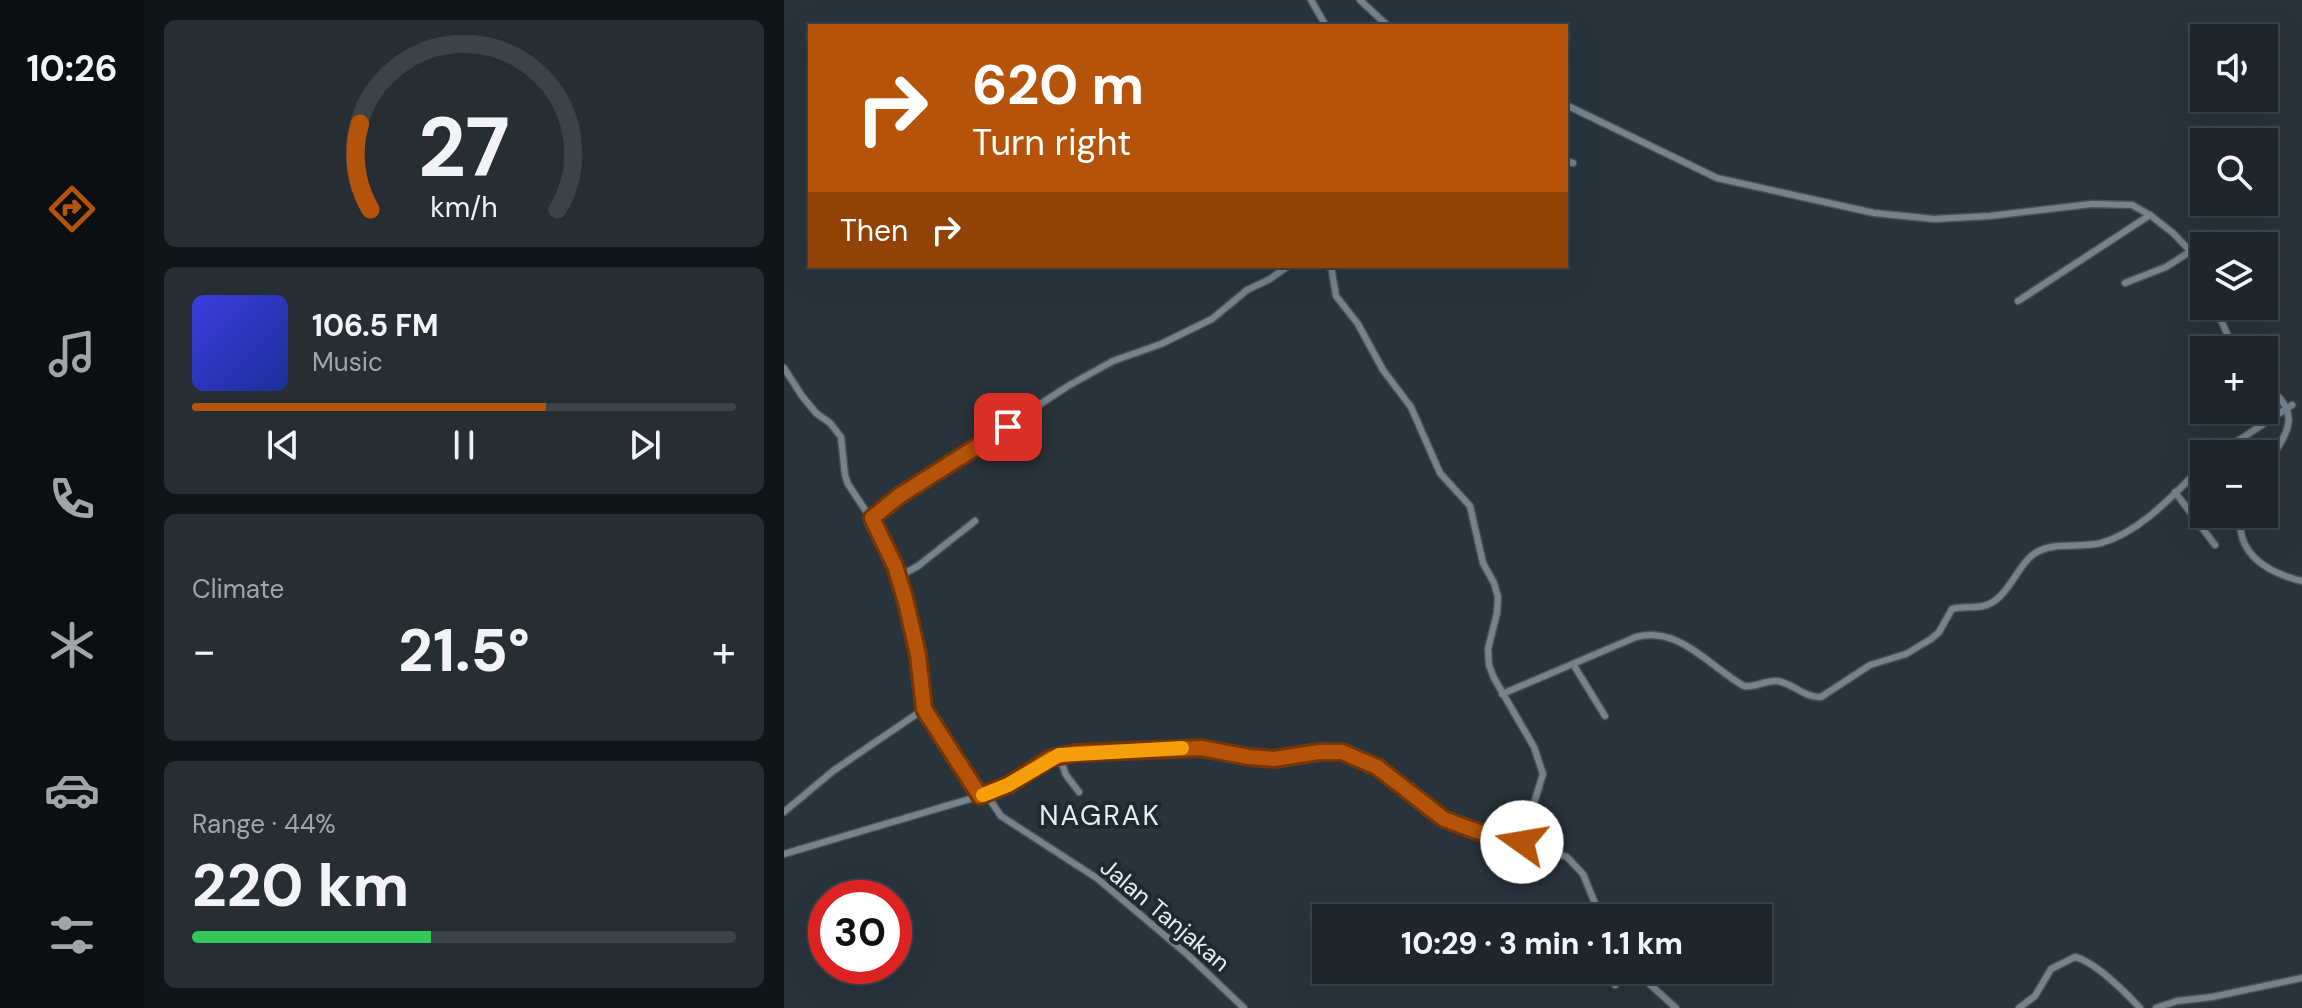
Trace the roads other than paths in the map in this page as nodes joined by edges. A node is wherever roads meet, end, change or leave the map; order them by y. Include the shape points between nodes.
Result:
1 (1311, 0) edge
2 (1360, 0) edge
3 (1325, 24) edge
4 (1386, 24) edge
5 (1568, 106) edge
6 (2150, 215) junction
7 (2190, 250) edge
8 (2190, 252) edge
9 (1285, 268) edge
10 (1331, 268) edge
11 (2125, 283) dead end
12 (2018, 301) dead end
13 (784, 368) edge
14 (2278, 391) edge
15 (2292, 405) junction
16 (2239, 440) edge
17 (2278, 448) edge
18 (2190, 478) edge
19 (2175, 492) junction
20 (872, 518) junction
21 (975, 521) dead end
22 (2241, 528) edge
23 (2215, 545) dead end
24 (898, 577) junction
25 (2302, 581) edge
26 (1573, 664) junction
27 (1502, 694) junction
28 (924, 709) junction
29 (1605, 716) dead end
30 (1059, 755) junction
31 (1079, 792) dead end
32 (983, 795) junction
33 (784, 812) edge
34 (1522, 842) junction
35 (784, 854) edge
36 (1595, 904) edge
37 (2302, 978) edge
38 (1649, 984) edge
39 (1244, 1008) edge
40 (1676, 1008) edge
41 (2019, 1008) edge
42 (2140, 1008) edge
43 (2156, 1008) edge

1 - 3 street
2 - 4 street
5 - 6 street via 1717,178 1874,213 1934,219 2121,203
6 - 7 street
6 - 12 street
8 - 11 street
9 - 20 street via 1212,319 1068,386
10 - 27 street via 1336,296 1411,407 1440,473 1470,506 1483,563 1498,597 1487,655
13 - 20 street via 816,413 838,431 848,484
14 - 15 street
15 - 16 street
15 - 17 street via 2294,426
18 - 19 street
19 - 23 street
19 - 26 street via 2110,539 2039,551 1991,603 1952,609 1931,639 1870,665 1818,697 1778,681 1744,686 1692,649 1653,636 1636,637
20 - 24 street
21 - 24 street
22 - 25 street via 2251,554 2275,573
24 - 28 street via 914,632
26 - 27 street
26 - 29 street
27 - 34 street via 1534,747 1543,774
28 - 32 street, Jalan Tanjakan
28 - 33 street
30 - 31 street
30 - 32 street
30 - 34 street via 1183,748 1264,759 1350,754 1383,771 1444,819
32 - 35 street
32 - 39 street, Jalan Tanjakan via 1001,816 1098,879
34 - 36 street via 1562,855 1577,866
37 - 43 street
38 - 40 street
41 - 42 street via 2037,993 2051,969 2078,957

